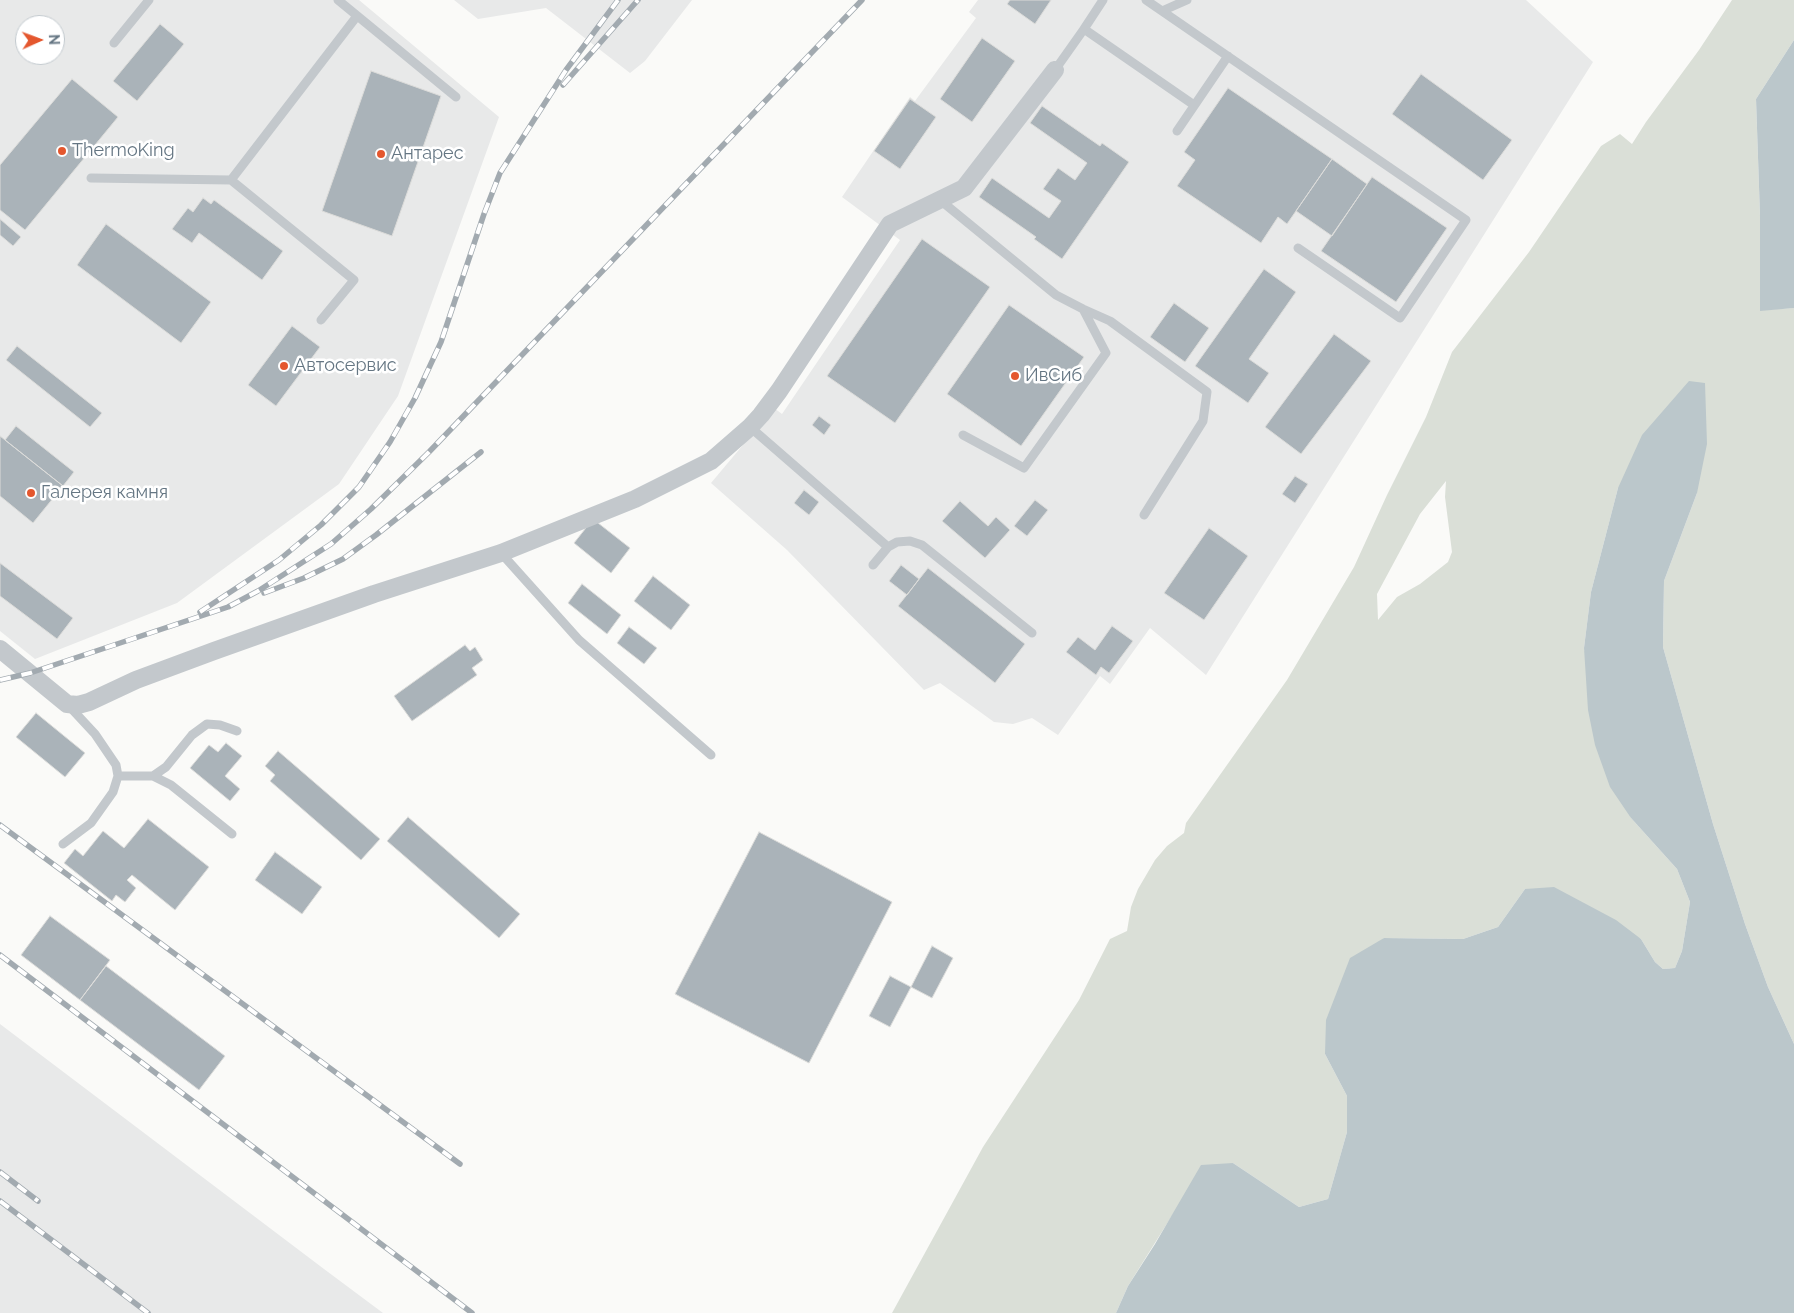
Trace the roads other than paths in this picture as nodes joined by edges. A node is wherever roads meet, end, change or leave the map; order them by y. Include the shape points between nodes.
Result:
1 (149, 0) edge
2 (338, 0) edge
3 (1103, 0) edge
4 (1146, 0) edge
5 (1187, 0) edge
6 (1162, 11) junction
7 (357, 16) junction
8 (1084, 29) junction
9 (114, 43) dead end
10 (1228, 56) junction
11 (1055, 70) joint
12 (456, 97) dead end
13 (1194, 105) junction
14 (1177, 131) dead end
15 (91, 178) dead end
16 (230, 180) junction
17 (940, 200) junction
18 (1298, 248) dead end
19 (1083, 310) junction
20 (322, 320) dead end
21 (750, 427) junction
22 (963, 436) dead end
23 (1144, 515) dead end
24 (888, 547) junction
25 (501, 553) junction
26 (872, 565) dead end
27 (1032, 633) dead end
28 (0, 649) edge
29 (67, 704) junction
30 (237, 732) dead end
31 (711, 755) dead end
32 (118, 776) junction
33 (153, 776) junction
34 (232, 834) dead end
35 (63, 844) dead end

1 - 9 lane
2 - 7 lane
3 - 8 lane
4 - 6 lane
5 - 6 lane
6 - 10 lane
7 - 12 lane
7 - 16 lane
8 - 11 lane
8 - 13 lane
10 - 13 lane
10 - 18 lane via 1466,220 1400,318
11 - 17 street via 964,188
13 - 14 lane
15 - 16 lane
16 - 20 lane via 354,280
17 - 19 lane via 1056,295
17 - 21 street via 890,224 779,390
19 - 22 lane via 1106,353 1024,468
19 - 23 lane via 1110,321 1207,392 1202,421
21 - 24 lane
21 - 25 street via 711,461 635,499
24 - 26 lane
24 - 27 lane via 910,541 922,545
25 - 29 street via 214,651 136,680 89,702
25 - 31 lane via 579,640
28 - 29 street
29 - 32 lane via 95,734 116,765
30 - 33 lane via 220,724 207,724 192,735 166,767
32 - 33 lane
32 - 35 lane via 113,792 91,823
33 - 34 lane via 171,785

